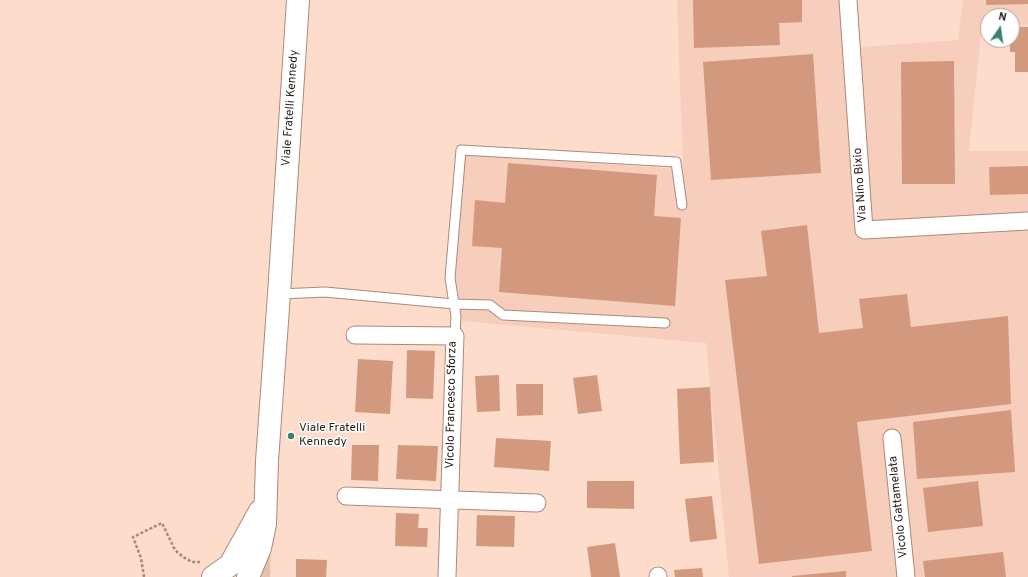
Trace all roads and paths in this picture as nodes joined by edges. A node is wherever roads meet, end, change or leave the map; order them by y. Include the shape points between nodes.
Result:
1 (298, 0) edge
2 (848, 0) edge
3 (682, 205) dead end
4 (1028, 221) edge
5 (279, 294) junction
6 (454, 304) junction
7 (665, 323) dead end
8 (355, 335) dead end
9 (455, 336) junction
10 (892, 438) dead end
11 (346, 496) dead end
12 (450, 500) junction
13 (265, 503) junction
14 (537, 503) dead end
15 (209, 570) edge
16 (144, 577) edge
17 (248, 577) edge
18 (447, 577) edge
19 (906, 577) edge

1 - 5 street, Viale Fratelli Kennedy
2 - 4 street, Via Nino Bixio via 864,230
3 - 6 lane via 676,162 461,150 450,278
5 - 6 lane via 325,292
5 - 13 street, Viale Fratelli Kennedy
6 - 7 lane via 490,305 503,315
6 - 9 lane
8 - 9 street, Vicolo Francesco Sforza
9 - 12 street, Vicolo Francesco Sforza
10 - 19 street, Vicolo Gattamelata
11 - 12 street
12 - 14 street
12 - 18 street, Vicolo Francesco Sforza
13 - 15 street, Viale Fratelli Kennedy via 230,565
13 - 17 street, Viale Fratelli Kennedy via 265,524 260,548
15 - 16 path via 175,550 162,523 133,537 141,558

